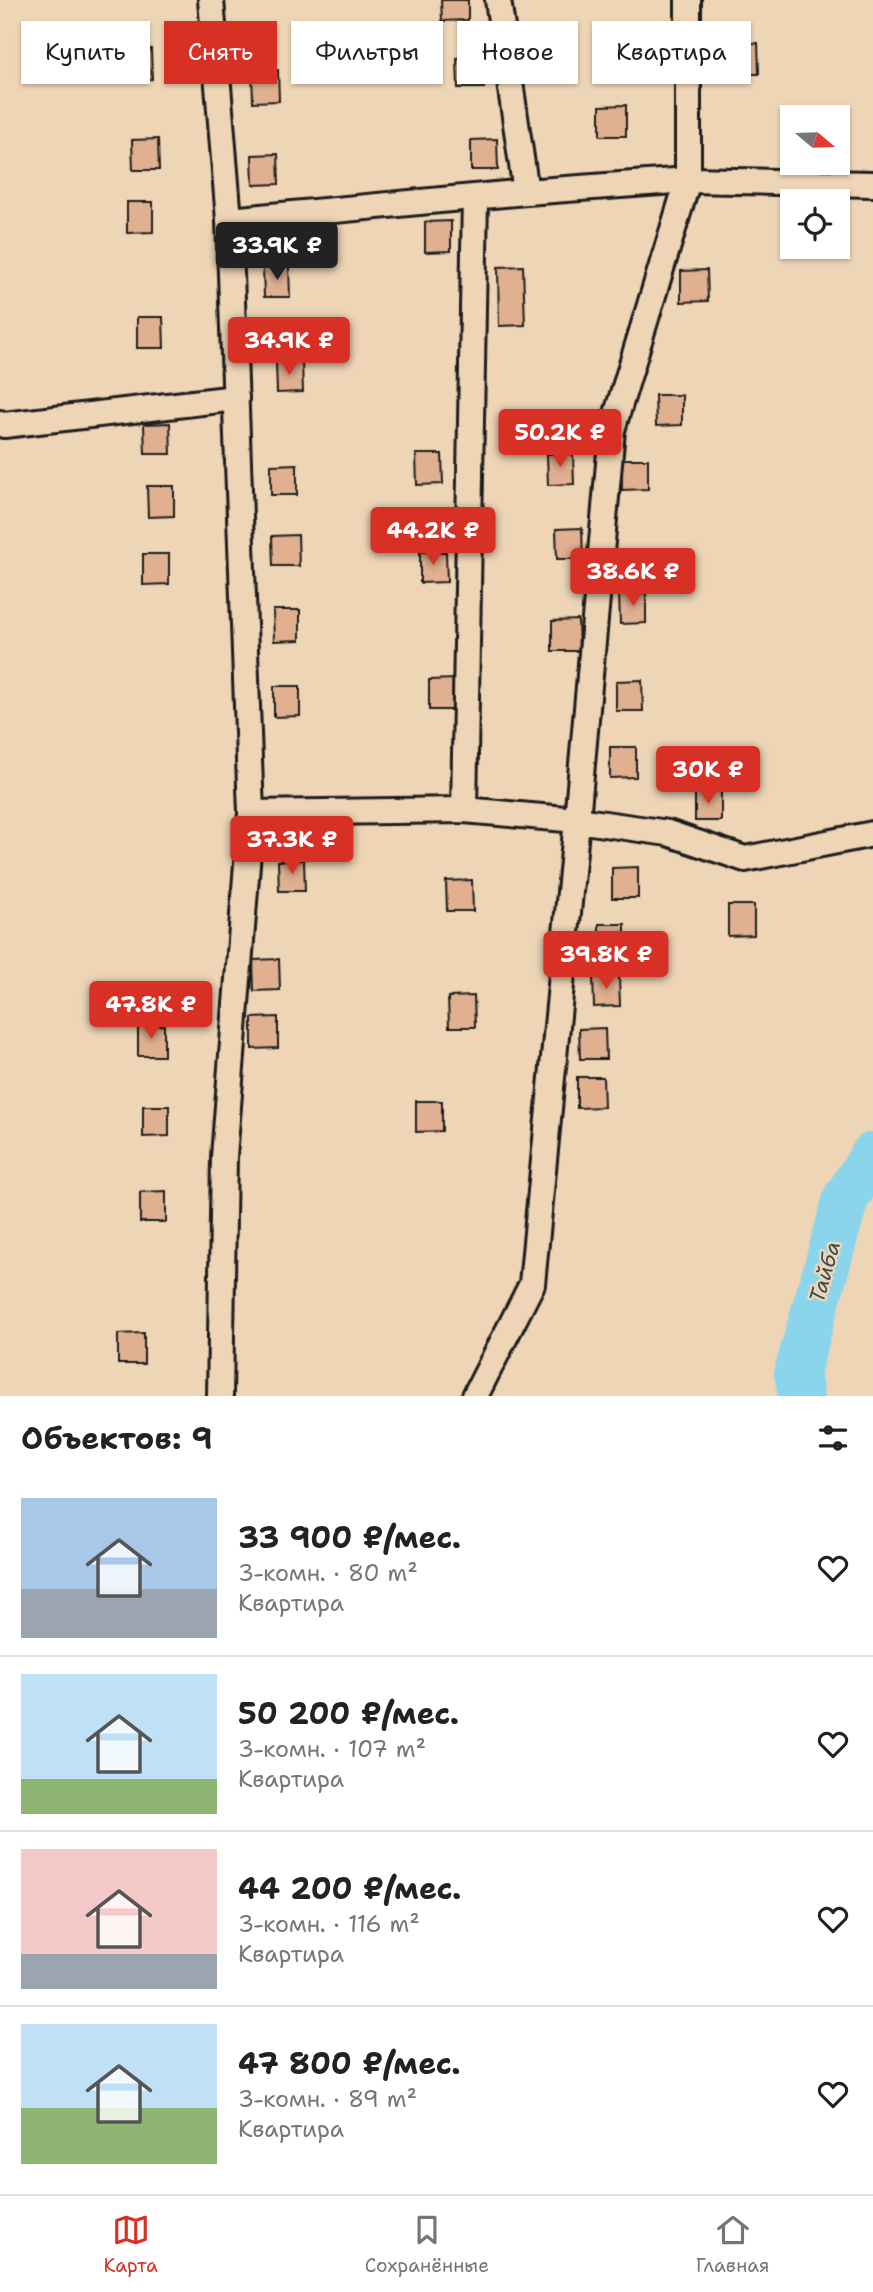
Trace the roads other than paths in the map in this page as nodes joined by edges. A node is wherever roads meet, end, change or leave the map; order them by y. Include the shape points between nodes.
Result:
1 (211, 0) edge
2 (498, 0) edge
3 (688, 0) edge
4 (688, 180) junction
5 (873, 184) edge
6 (526, 192) junction
7 (475, 198) junction
8 (229, 220) junction
9 (236, 398) junction
10 (0, 423) edge
11 (464, 810) junction
12 (251, 813) junction
13 (578, 820) junction
14 (873, 834) edge
15 (219, 1396) edge
16 (475, 1396) edge

1 - 8 street
2 - 6 street
3 - 4 street
4 - 5 street
4 - 6 street
4 - 13 street via 612,430
6 - 7 street
7 - 8 street
7 - 11 street
8 - 9 street
9 - 10 street
9 - 12 street
11 - 12 street
11 - 13 street
12 - 15 street via 224,1157
13 - 14 street via 668,833 745,859
13 - 16 street via 532,1284

